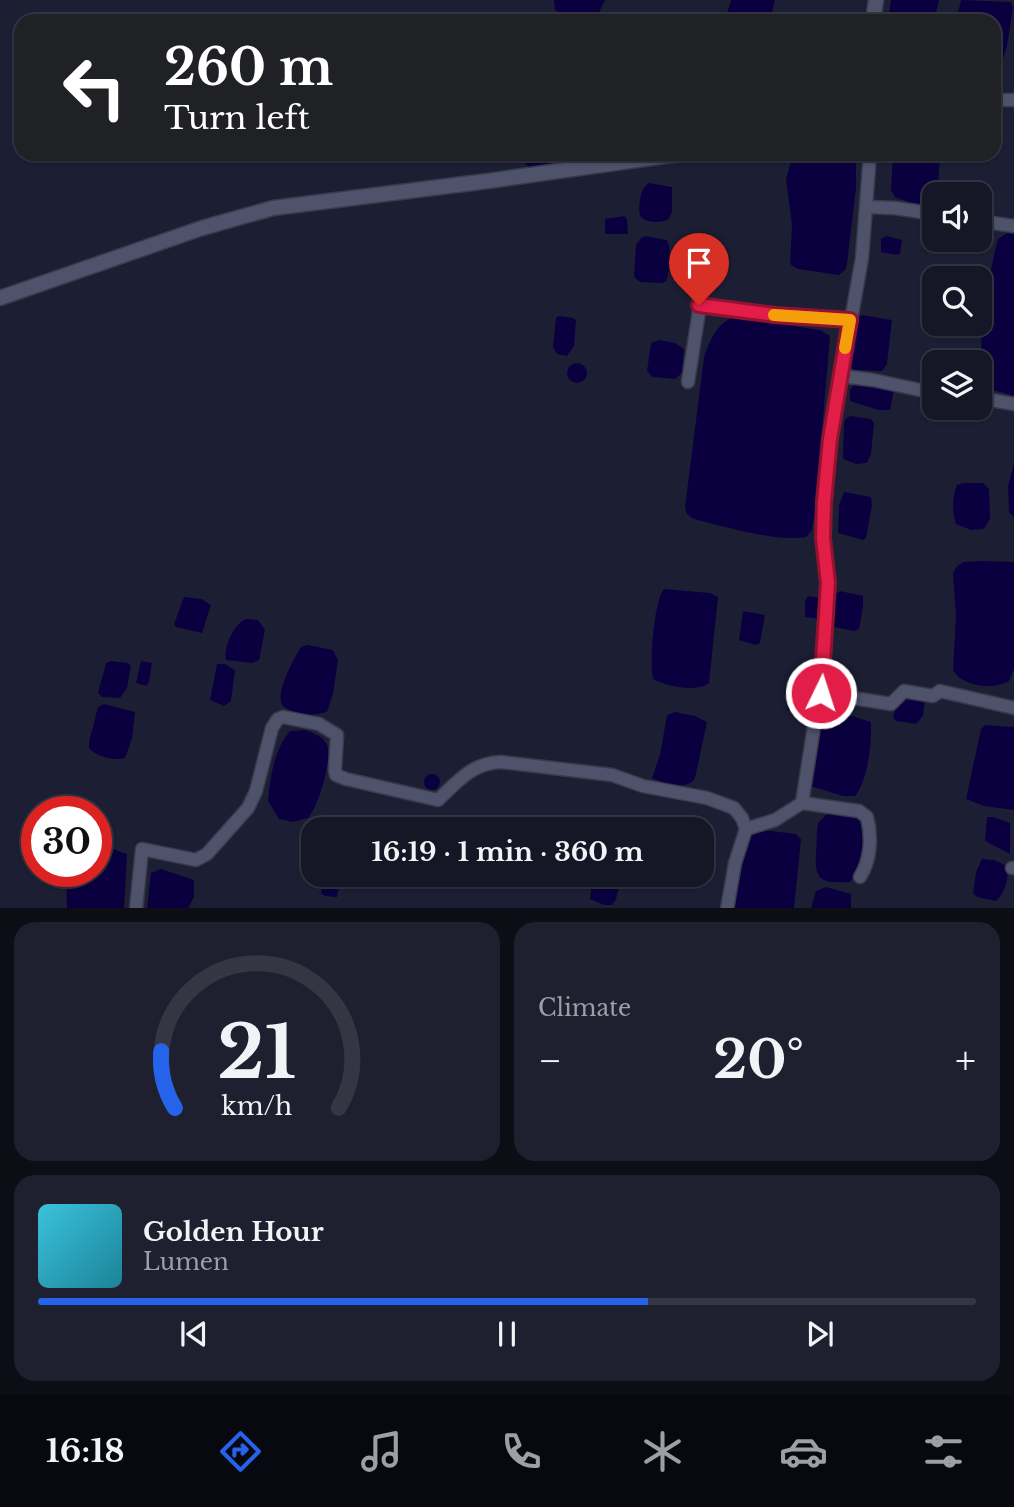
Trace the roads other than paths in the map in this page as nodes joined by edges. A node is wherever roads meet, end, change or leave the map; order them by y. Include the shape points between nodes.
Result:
1 (629, 161) edge
2 (870, 161) edge
3 (867, 207) junction
4 (922, 212) edge
5 (992, 223) edge
6 (1014, 226) edge
7 (0, 298) edge
8 (850, 320) junction
9 (841, 376) junction
10 (688, 382) dead end
11 (922, 390) edge
12 (992, 400) edge
13 (1014, 404) edge
14 (821, 693) junction
15 (1014, 708) edge
16 (802, 803) junction
17 (746, 830) junction
18 (860, 877) dead end
19 (135, 908) edge
20 (727, 908) edge

1 - 7 street via 273,208
2 - 3 street
3 - 4 street
3 - 8 street
5 - 6 street
8 - 9 street
8 - 10 street via 699,305
9 - 11 street
9 - 14 street via 824,501 828,583
12 - 13 street
14 - 15 street via 891,704 904,691 933,696 940,691
14 - 16 street
16 - 17 street via 775,820
16 - 18 street via 859,811 867,817 869,854
17 - 19 street via 740,814 729,805 611,775 484,763 438,800 346,779 335,770 337,735 319,724 283,717 272,728 248,808 207,855 195,860 142,849
17 - 20 street

